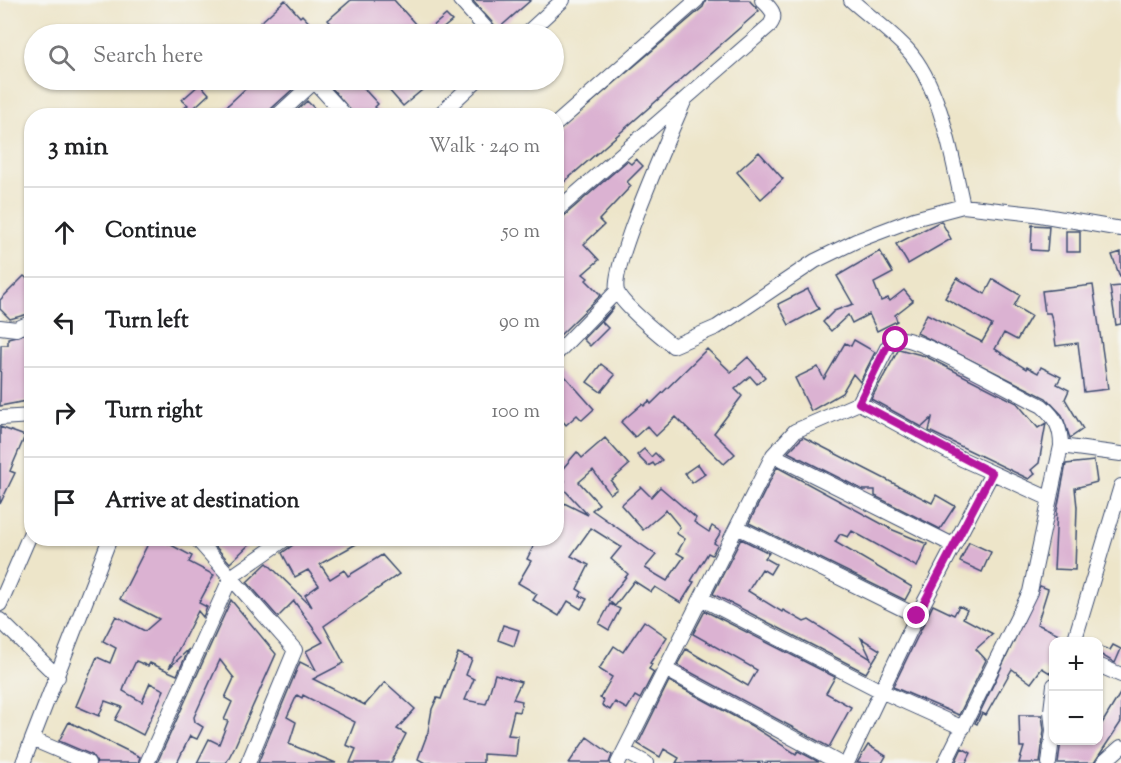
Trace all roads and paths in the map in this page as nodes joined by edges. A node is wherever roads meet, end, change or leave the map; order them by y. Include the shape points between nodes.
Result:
1 (460, 0) edge
2 (563, 0) edge
3 (697, 0) edge
4 (762, 0) edge
5 (851, 0) edge
6 (482, 24) edge
7 (537, 24) edge
8 (304, 90) edge
9 (323, 90) edge
10 (466, 90) edge
11 (685, 99) junction
12 (285, 108) edge
13 (339, 108) edge
14 (447, 108) edge
15 (564, 116) edge
16 (564, 204) edge
17 (963, 206) junction
18 (1121, 229) edge
19 (617, 291) junction
20 (24, 326) edge
21 (0, 327) edge
22 (564, 343) edge
23 (859, 403) junction
24 (24, 416) edge
25 (0, 418) edge
26 (1061, 446) junction
27 (1121, 454) edge
28 (773, 455) junction
29 (992, 473) junction
30 (1121, 486) edge
31 (1048, 498) junction
32 (737, 527) junction
33 (953, 545) junction
34 (25, 546) edge
35 (107, 546) edge
36 (203, 546) edge
37 (276, 546) edge
38 (231, 577) junction
39 (702, 599) junction
40 (0, 604) edge
41 (917, 616) junction
42 (0, 620) edge
43 (1076, 637) edge
44 (1103, 667) edge
45 (667, 670) junction
46 (1121, 675) edge
47 (58, 677) junction
48 (1053, 691) edge
49 (883, 692) junction
50 (963, 728) junction
51 (34, 740) junction
52 (1121, 747) edge
53 (621, 757) edge
54 (23, 763) edge
55 (88, 763) edge
56 (147, 763) edge
57 (248, 763) edge
58 (646, 763) edge
59 (839, 763) edge
60 (847, 763) edge
61 (945, 763) edge
62 (1048, 763) edge
63 (1103, 763) edge

1 - 6 street
2 - 7 street
3 - 15 street
4 - 11 street via 774,13 770,25
5 - 17 street via 908,50 926,76 945,129
8 - 12 street
9 - 13 street
10 - 14 street
11 - 16 street
11 - 19 street via 630,232
17 - 18 street
17 - 19 street via 914,219 825,256 717,327 673,346
19 - 22 street
20 - 21 street
23 - 26 street via 890,343 909,340 1042,406 1057,422
23 - 28 street via 795,431
23 - 29 street
24 - 25 street
26 - 27 street
26 - 31 street
28 - 32 street
28 - 33 street
29 - 31 street
29 - 33 street
30 - 43 street
31 - 50 street via 1030,592
32 - 39 street
32 - 41 street
33 - 41 street
34 - 40 street
35 - 47 street
36 - 38 street
37 - 38 street
38 - 56 street
38 - 57 street via 295,650
39 - 45 street
39 - 49 street
41 - 49 street
42 - 47 street
44 - 46 street
45 - 53 street
45 - 59 street
47 - 51 street
48 - 62 street
49 - 50 street
49 - 60 street
50 - 61 street
51 - 54 street
51 - 55 street
52 - 63 street
53 - 58 street

